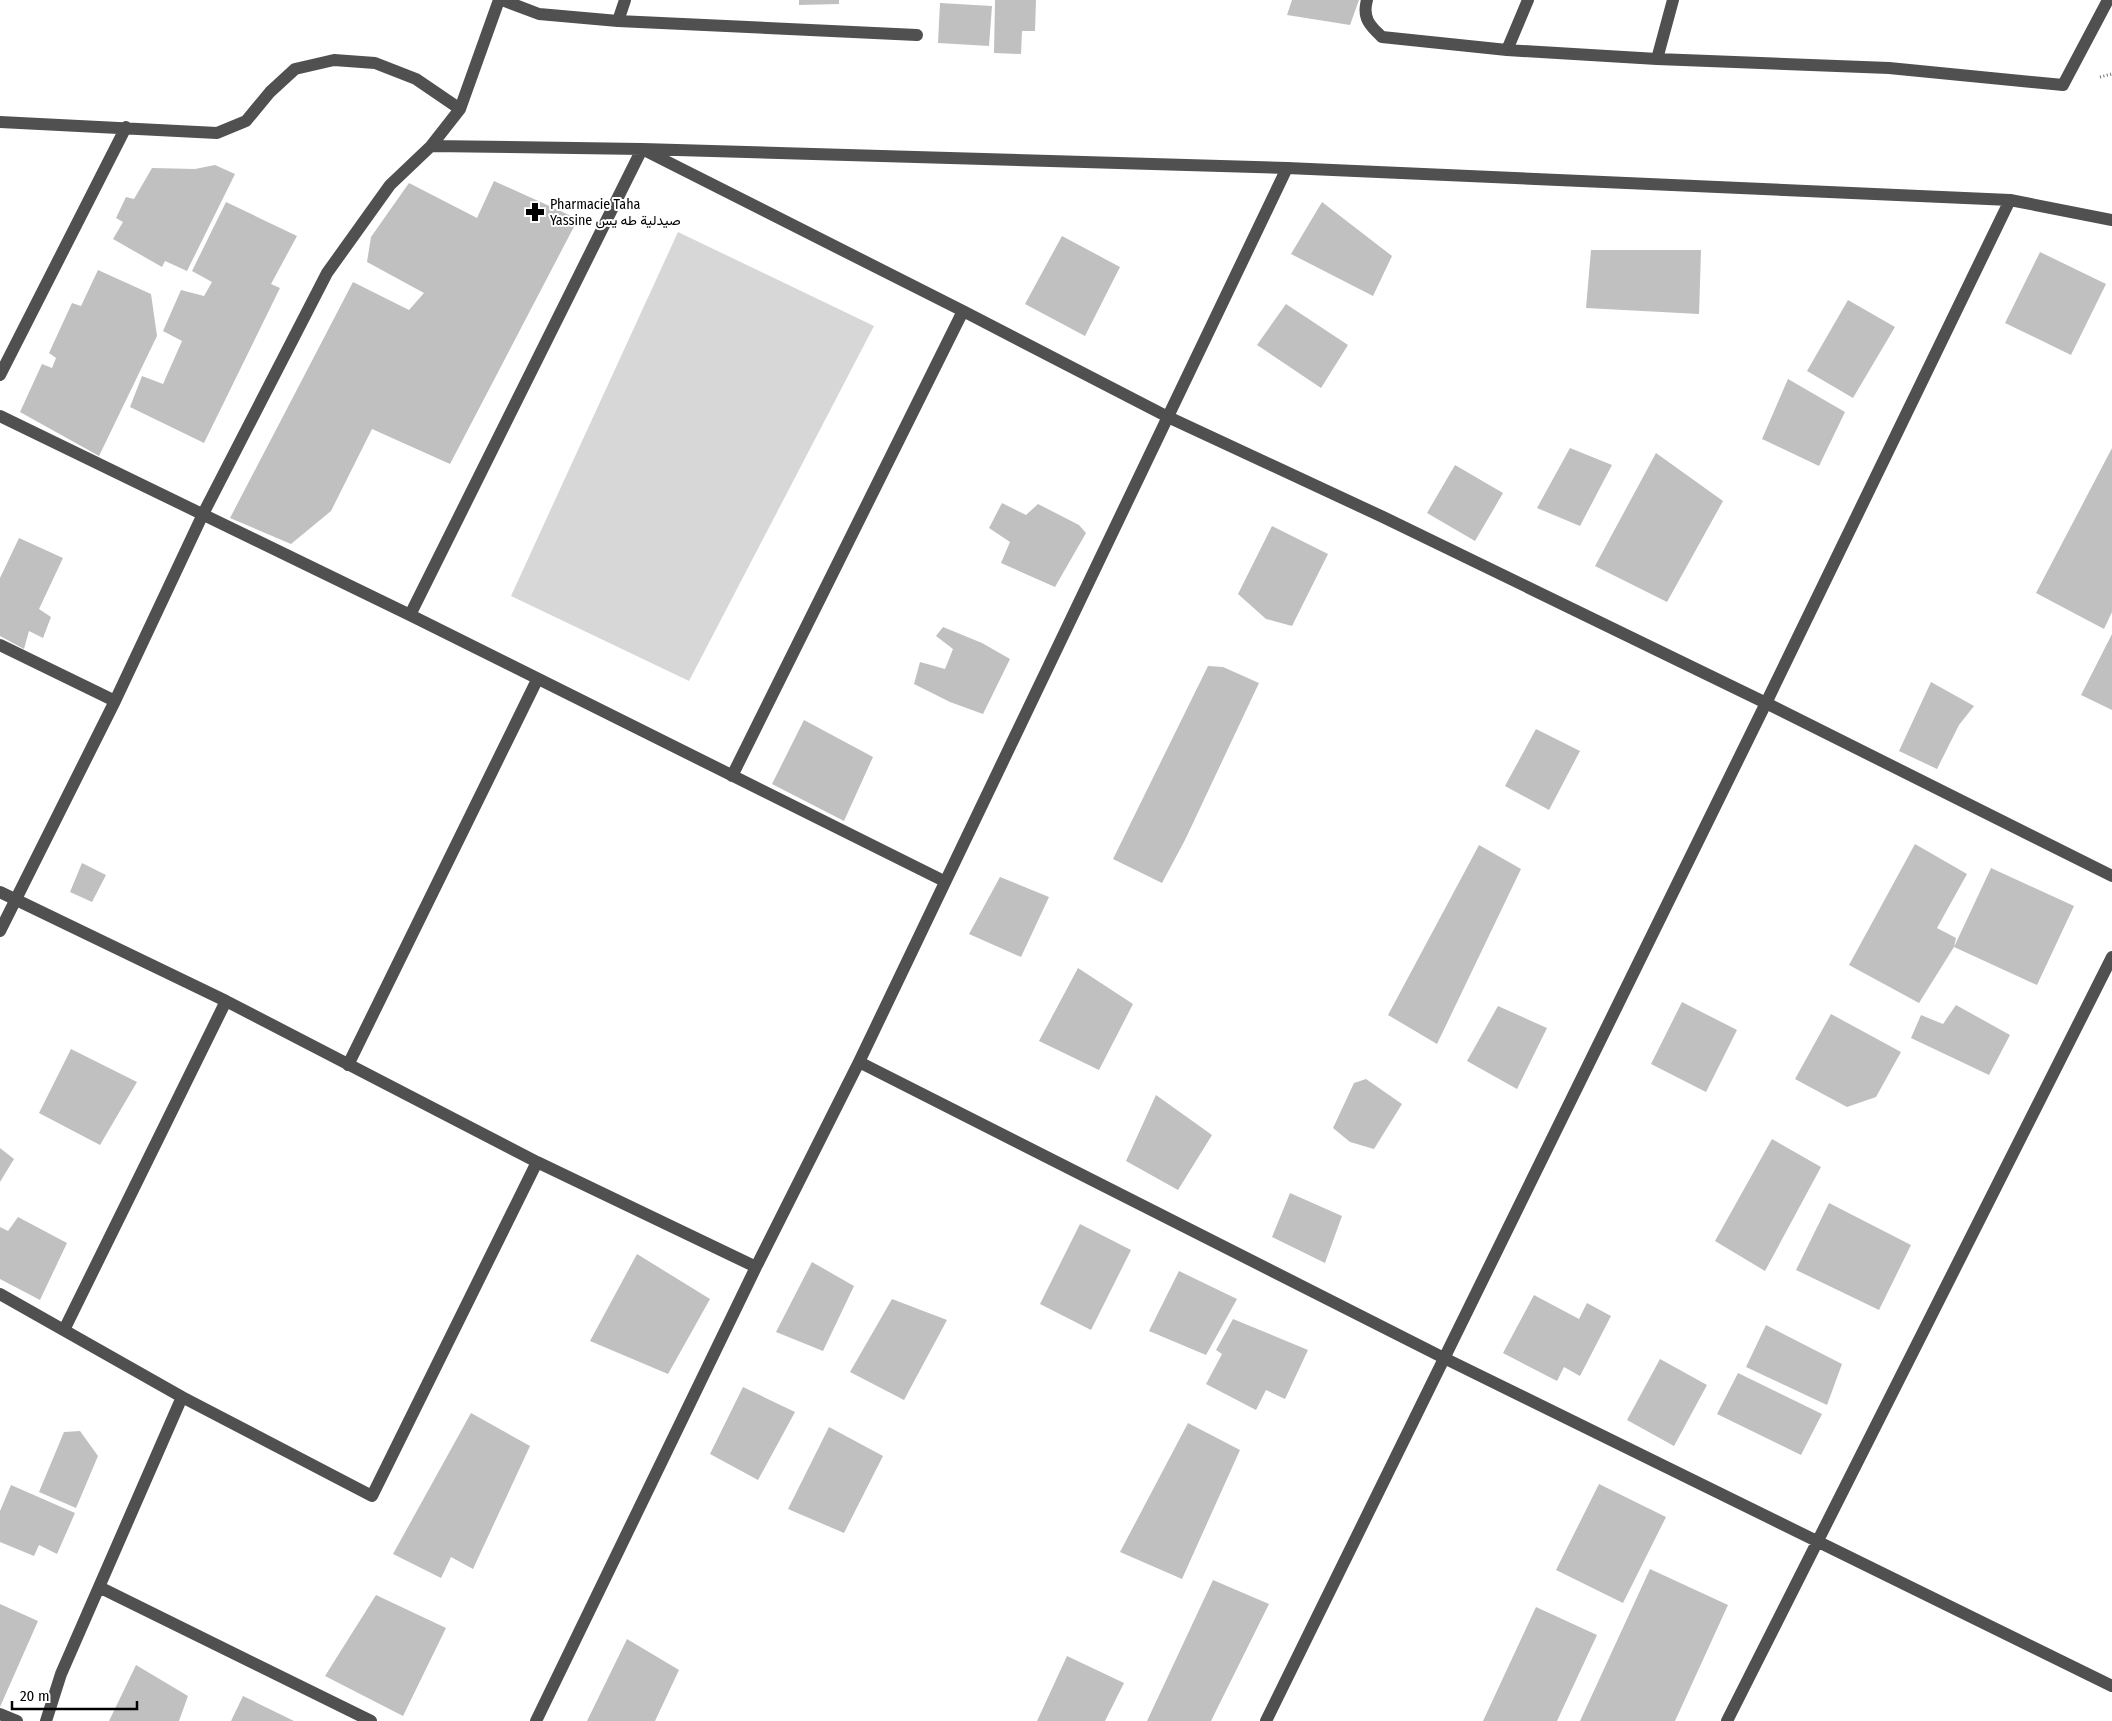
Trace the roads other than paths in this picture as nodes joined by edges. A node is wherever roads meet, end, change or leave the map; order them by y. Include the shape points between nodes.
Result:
1 (500, 0) edge
2 (624, 0) edge
3 (1366, 0) edge
4 (1528, 0) edge
5 (1673, 0) edge
6 (2108, 0) edge
7 (618, 21) junction
8 (917, 35) dead end
9 (1507, 50) junction
10 (1657, 59) junction
11 (460, 110) junction
12 (0, 122) edge
13 (126, 127) junction
14 (431, 146) junction
15 (642, 150) junction
16 (1287, 168) junction
17 (2010, 200) junction
18 (2112, 220) edge
19 (963, 311) junction
20 (0, 375) edge
21 (0, 416) edge
22 (1168, 416) junction
23 (203, 514) junction
24 (410, 615) junction
25 (0, 645) edge
26 (538, 680) junction
27 (115, 701) junction
28 (1766, 703) junction
29 (732, 776) junction
30 (2112, 876) edge
31 (944, 881) junction
32 (0, 892) edge
33 (16, 900) junction
34 (0, 931) edge
35 (2112, 957) edge
36 (226, 1001) junction
37 (859, 1062) junction
38 (348, 1065) junction
39 (537, 1162) junction
40 (756, 1267) junction
41 (0, 1294) edge
42 (64, 1330) junction
43 (1444, 1358) junction
44 (182, 1397) junction
45 (1818, 1542) junction
46 (99, 1587) junction
47 (2112, 1686) edge
48 (0, 1714) edge
49 (17, 1721) edge
50 (46, 1721) edge
51 (371, 1721) edge
52 (536, 1721) edge
53 (1266, 1721) edge
54 (1727, 1721) edge

1 - 7 street via 539,14
1 - 11 street
2 - 7 street
3 - 9 street via 1369,25 1382,37
4 - 9 street
5 - 10 street
6 - 10 street via 2064,85 1890,68
7 - 8 street
9 - 10 street
11 - 13 street via 416,79 375,63 334,60 295,69 246,121 217,133
11 - 14 street
12 - 13 street
13 - 20 street
14 - 15 street
14 - 23 street via 390,185 327,273
15 - 16 street
15 - 19 street
15 - 24 street
16 - 17 street
16 - 22 street
17 - 18 street
17 - 28 street
19 - 22 street
19 - 29 street
21 - 23 street
22 - 28 street
22 - 31 street
23 - 24 street
23 - 27 street
24 - 26 street
25 - 27 street
26 - 29 street
26 - 38 street
27 - 33 street
28 - 30 street
28 - 43 street
29 - 31 street
31 - 37 street
32 - 33 street
33 - 34 street
33 - 36 street
35 - 45 street
36 - 38 street
36 - 42 street
37 - 40 street
37 - 43 street
38 - 39 street
39 - 40 street
39 - 44 street via 372,1496
40 - 52 street
41 - 42 street
42 - 44 street
43 - 45 street
43 - 53 street
44 - 46 street
45 - 47 street
45 - 54 street
46 - 50 street via 61,1674
46 - 51 street
48 - 49 street

